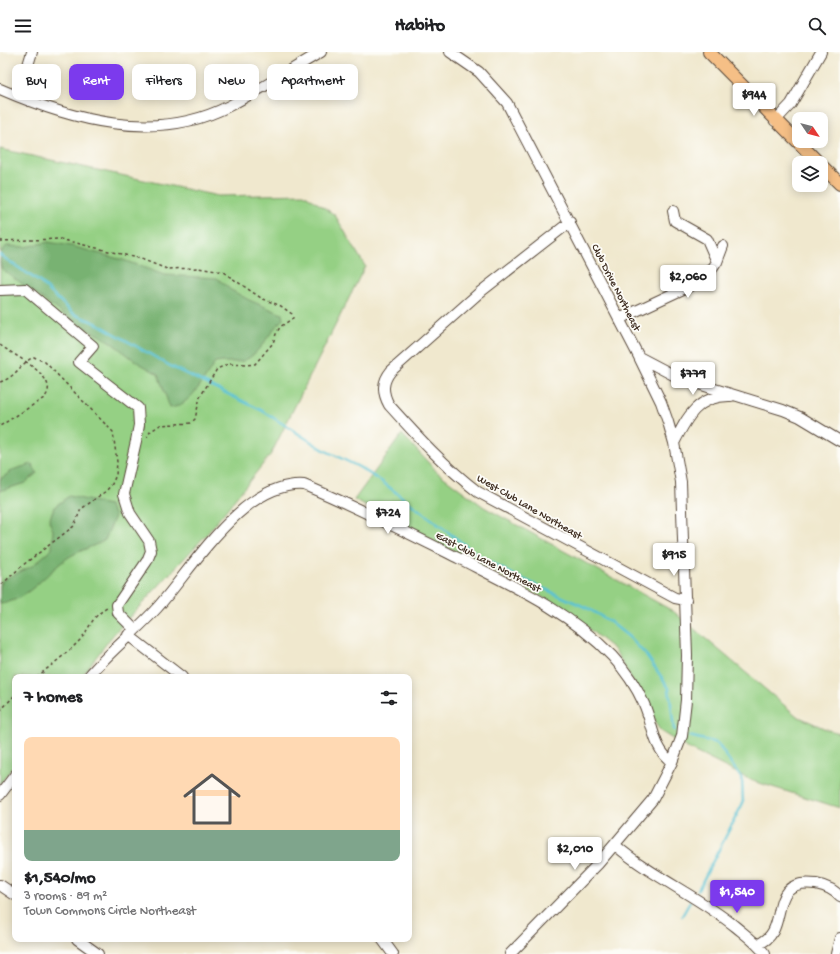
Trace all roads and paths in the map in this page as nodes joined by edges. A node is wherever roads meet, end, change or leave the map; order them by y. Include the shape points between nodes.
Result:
1 (32, 52) edge
2 (321, 52) edge
3 (450, 52) edge
4 (709, 52) edge
5 (821, 52) edge
6 (28, 64) edge
7 (0, 89) edge
8 (12, 94) edge
9 (27, 100) edge
10 (775, 121) junction
11 (812, 156) edge
12 (828, 172) edge
13 (840, 184) edge
14 (673, 210) dead end
15 (570, 222) junction
16 (0, 241) edge
17 (723, 246) dead end
18 (718, 262) junction
19 (0, 290) edge
20 (620, 319) junction
21 (0, 345) edge
22 (639, 358) junction
23 (26, 362) junction
24 (0, 382) edge
25 (741, 397) junction
26 (0, 426) edge
27 (146, 441) dead end
28 (840, 441) edge
29 (674, 443) junction
30 (0, 586) edge
31 (686, 600) junction
32 (117, 605) junction
33 (131, 632) junction
34 (40, 674) edge
35 (91, 674) edge
36 (179, 674) edge
37 (12, 698) edge
38 (0, 711) edge
39 (672, 762) junction
40 (12, 779) edge
41 (0, 795) edge
42 (615, 845) junction
43 (0, 885) edge
44 (12, 893) edge
45 (840, 897) edge
46 (840, 938) edge
47 (81, 942) edge
48 (384, 942) edge
49 (758, 944) junction
50 (98, 954) edge
51 (393, 954) edge
52 (510, 954) edge
53 (765, 954) edge
54 (836, 954) edge

1 - 6 street
2 - 9 street via 228,107 201,118 172,124 136,126 95,121
3 - 15 street, Club Drive Northeast via 478,72 508,104
4 - 10 main road
5 - 10 street via 791,104
7 - 8 street
10 - 11 main road
12 - 13 main road
14 - 18 street via 675,221 707,239
15 - 20 street, Club Drive Northeast
15 - 31 street, West Club Lane Northeast via 479,292 391,371 384,383 384,396 433,454 478,492 675,598
16 - 27 path via 60,239 141,259 167,269 198,268 223,272 255,294 292,314 293,318 280,328 273,343 255,364 228,364 217,369 200,397 195,419 191,423 160,426 150,432
17 - 18 street
18 - 20 street via 696,283
19 - 32 street via 25,289 80,333 93,346 79,362 138,408 138,430 124,494 130,513 149,542 151,550 147,561
20 - 22 street, Club Drive Northeast
21 - 23 path
22 - 25 street via 679,378
22 - 29 street, Club Drive Northeast via 661,402
23 - 24 path via 13,376
23 - 26 path via 46,380 48,393
23 - 30 path via 34,358 45,362 110,428 115,438 116,475 106,491 82,509 74,526
25 - 28 street via 800,417
25 - 29 street via 720,397 700,405 687,418
29 - 31 street, Club Drive Northeast via 683,506
31 - 39 street, Club Drive Northeast via 686,707 682,736
32 - 33 street via 118,613
32 - 34 path via 98,614 80,640
33 - 35 street, East Club Lane Northeast
33 - 36 street
33 - 39 street, East Club Lane Northeast via 157,608 204,550 248,504 281,486 304,485 388,522 561,613 601,644 624,670 644,704 660,750
37 - 38 path
39 - 42 street, Club Drive Northeast via 653,799
40 - 41 street
42 - 49 street via 635,862 703,902
42 - 52 street, Club Drive Northeast
43 - 44 street
45 - 49 street via 823,885 805,882 793,886 782,899 776,925 770,937
46 - 54 street
47 - 50 street
48 - 51 street
49 - 53 street

